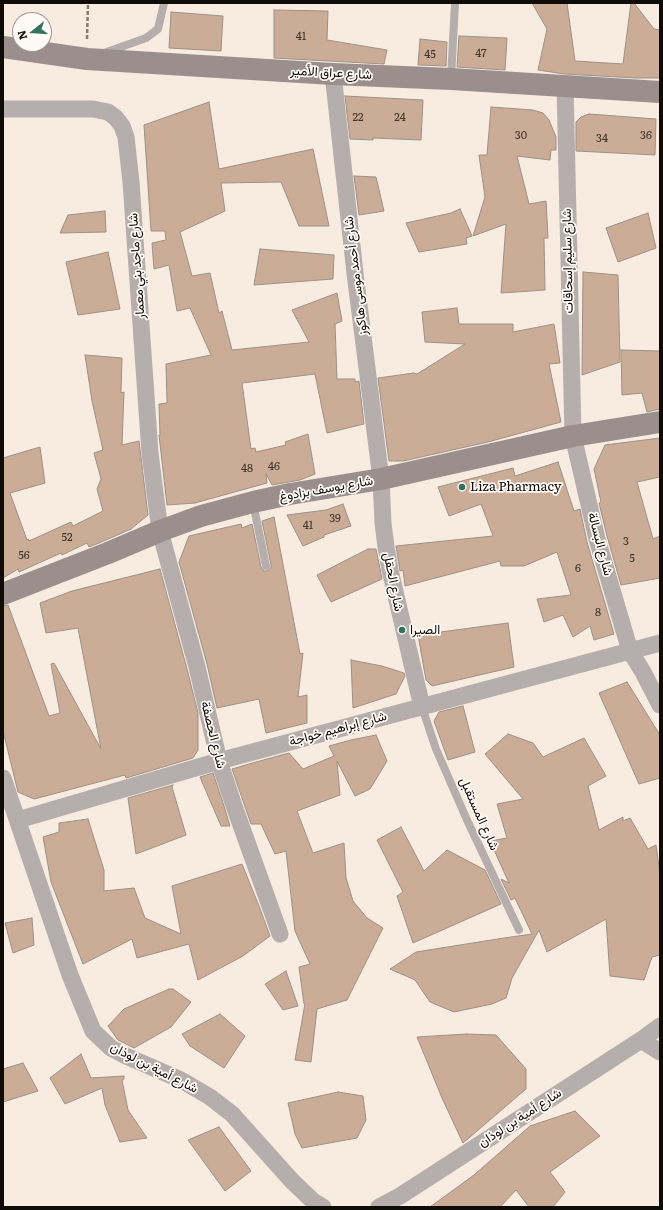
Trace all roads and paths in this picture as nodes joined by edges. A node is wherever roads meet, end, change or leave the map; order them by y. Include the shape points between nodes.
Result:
1 (88, 3) edge
2 (164, 3) edge
3 (455, 3) edge
4 (3, 47) edge
5 (87, 59) junction
6 (333, 74) junction
7 (451, 79) junction
8 (565, 86) junction
9 (660, 92) edge
10 (3, 109) edge
11 (660, 422) edge
12 (573, 436) junction
13 (381, 479) junction
14 (253, 502) junction
15 (160, 531) junction
16 (266, 566) dead end
17 (3, 594) edge
18 (660, 643) edge
19 (630, 651) junction
20 (660, 705) edge
21 (422, 707) junction
22 (219, 761) junction
23 (3, 778) edge
24 (18, 820) junction
25 (519, 930) dead end
26 (280, 934) dead end
27 (660, 1026) edge
28 (642, 1040) junction
29 (660, 1052) edge
30 (323, 1207) edge
31 (379, 1207) edge

1 - 5 path
2 - 5 lane via 158,29 146,38
3 - 7 lane
4 - 5 main road, شارع عراق الأمير
5 - 6 main road, شارع عراق الأمير
6 - 7 main road, شارع عراق الأمير
6 - 13 street, شارع أحمد موسى هاكوز
7 - 8 main road, شارع عراق الأمير
8 - 9 main road, شارع عراق الأمير
8 - 12 street, شارع سليم إسحاقات
10 - 15 street, شارع ماجد بني معمار via 93,109 108,112 122,126 126,137 131,182 150,453
11 - 12 main road, شارع يوسف بزادوغ
12 - 13 main road, شارع يوسف بزادوغ
12 - 19 street, شارع البسالة via 597,539
13 - 14 main road, شارع يوسف بزادوغ
13 - 21 street, شارع الحقل via 383,523 390,570
14 - 15 main road, شارع يوسف بزادوغ via 201,516
14 - 16 lane
15 - 17 main road, شارع يوسف بزادوغ
15 - 22 street, شارع الحصفة via 197,667
18 - 19 street, شارع إبراهيم خواجة
19 - 20 street, شارع البسالة
19 - 21 street, شارع إبراهيم خواجة
21 - 22 street, شارع إبراهيم خواجة
21 - 25 lane, شارع المستقبل via 436,749
22 - 24 street, شارع إبراهيم خواجة
22 - 26 street, شارع الحصفة
23 - 24 street, شارع أمية بن لوذان
24 - 30 street, شارع أمية بن لوذان via 70,975 93,1031 111,1048 182,1080 210,1097 232,1114 313,1202
27 - 28 street, شارع أمية بن لوذان
28 - 29 street
28 - 31 street, شارع أمية بن لوذان

